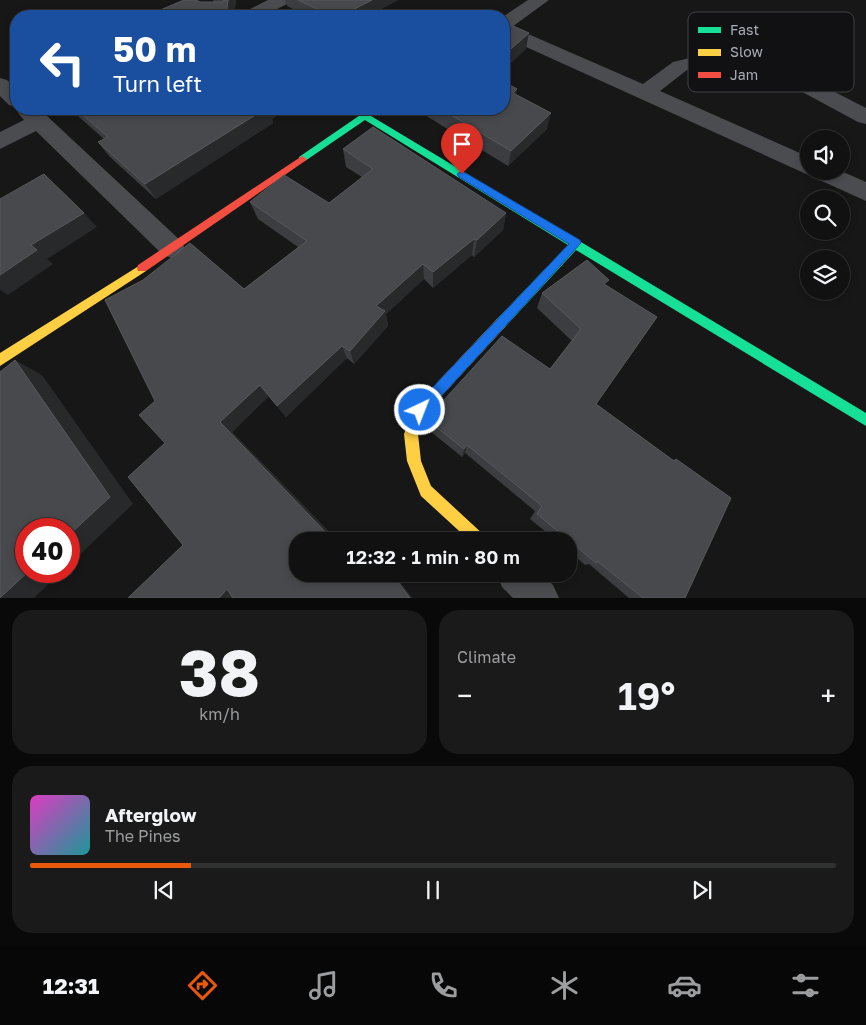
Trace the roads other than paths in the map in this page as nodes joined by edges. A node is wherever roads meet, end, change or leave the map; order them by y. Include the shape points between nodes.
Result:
1 (281, 0) edge
2 (540, 0) edge
3 (262, 10) edge
4 (510, 20) edge
5 (510, 33) edge
6 (688, 64) edge
7 (0, 84) edge
8 (646, 92) junction
9 (818, 92) edge
10 (10, 94) edge
11 (33, 115) edge
12 (364, 116) joint
13 (866, 117) edge
14 (0, 141) edge
15 (800, 162) edge
16 (840, 180) edge
17 (866, 192) edge
18 (576, 243) junction
19 (172, 248) junction
20 (0, 360) edge
21 (866, 420) edge
22 (470, 532) edge
23 (523, 582) edge
24 (540, 598) edge

1 - 3 street
2 - 4 street
5 - 8 street
6 - 8 street via 680,66
7 - 10 street
8 - 15 street
9 - 13 street
11 - 14 street
11 - 19 street
12 - 18 street
12 - 19 street
16 - 17 street
18 - 21 street
18 - 22 street via 420,410 411,434 414,461 426,490
19 - 20 street
23 - 24 street

